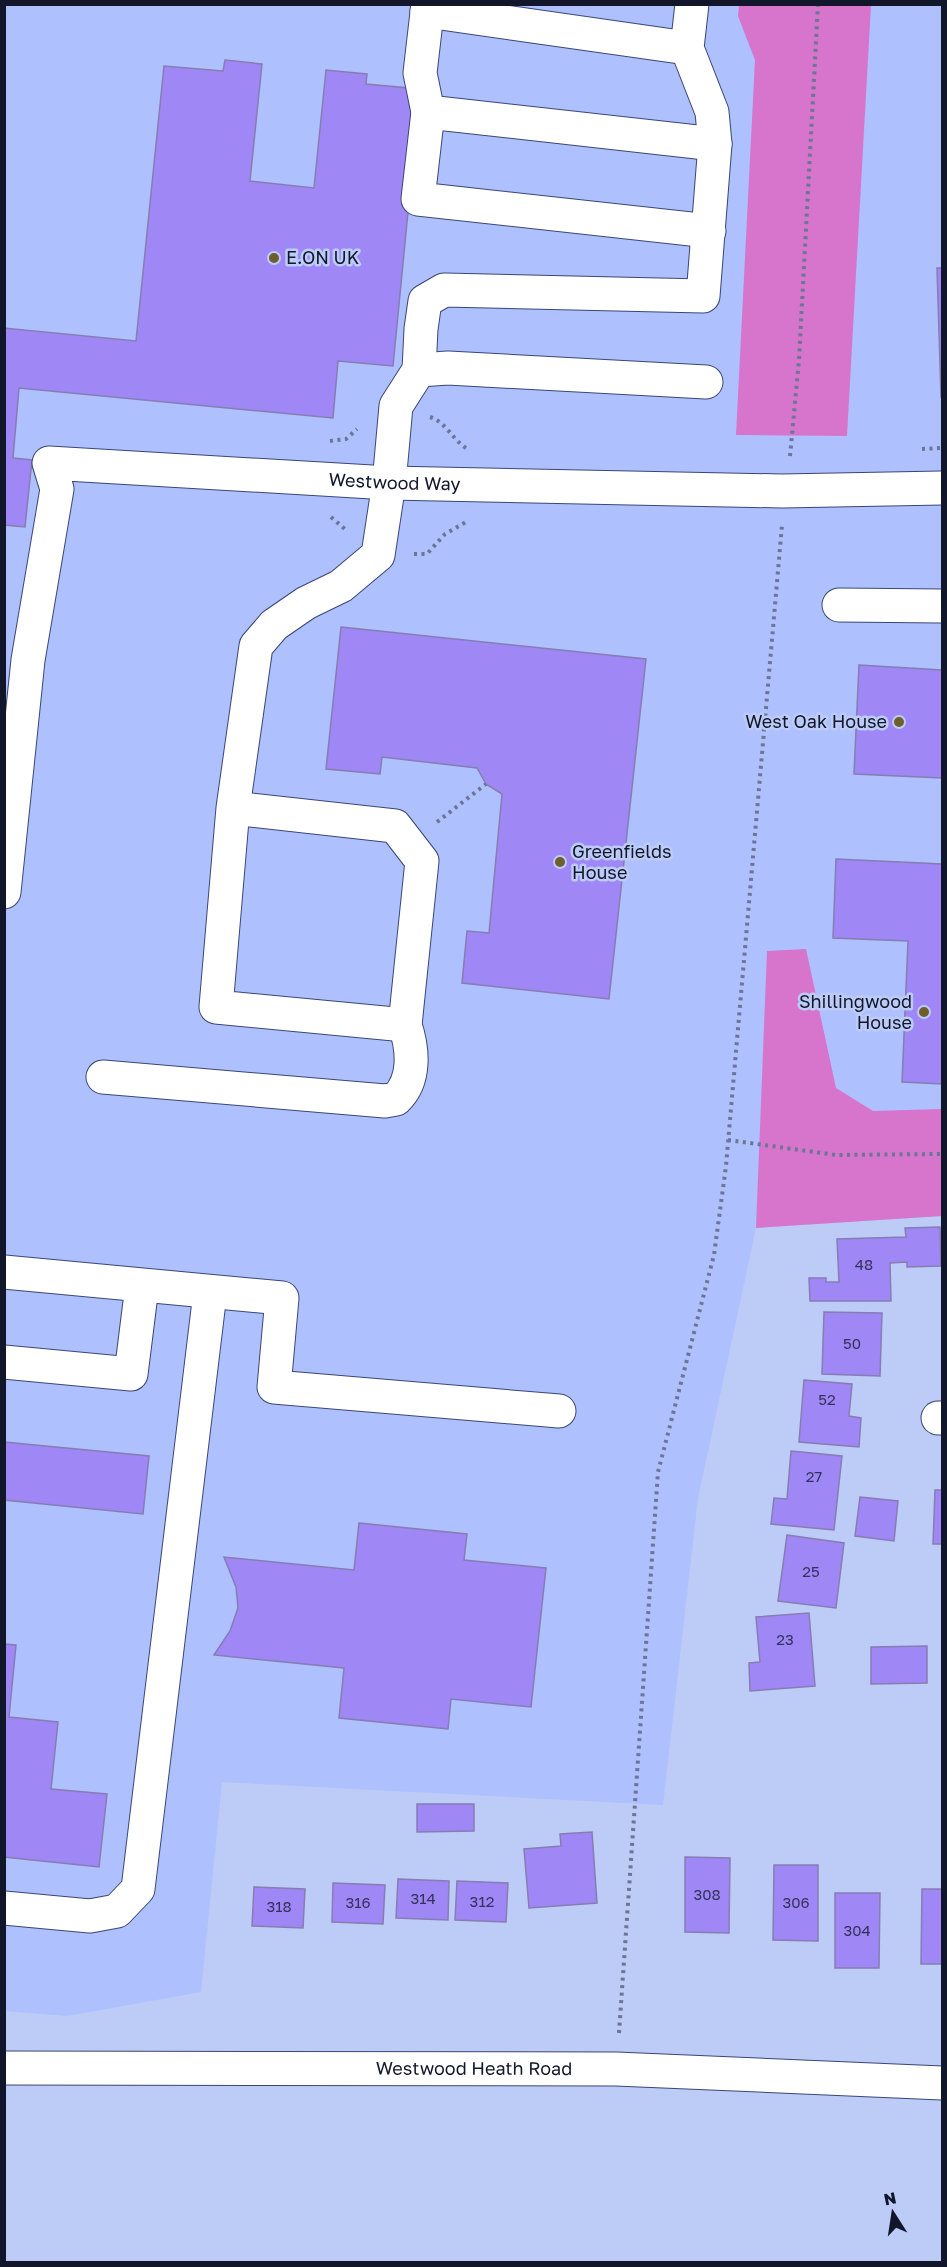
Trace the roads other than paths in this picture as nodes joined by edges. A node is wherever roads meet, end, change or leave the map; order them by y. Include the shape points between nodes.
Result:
1 (692, 4) edge
2 (427, 8) edge
3 (687, 48) junction
4 (428, 112) junction
5 (715, 144) junction
6 (709, 231) junction
7 (419, 370) junction
8 (706, 382) dead end
9 (389, 483) junction
10 (942, 488) edge
11 (839, 605) dead end
12 (942, 606) edge
13 (233, 808) junction
14 (4, 892) edge
15 (405, 1025) junction
16 (103, 1077) dead end
17 (4, 1272) edge
18 (142, 1286) junction
19 (210, 1293) junction
20 (4, 1362) edge
21 (559, 1410) dead end
22 (4, 1908) edge
23 (4, 2068) edge
24 (942, 2083) edge

1 - 3 street
2 - 3 street
2 - 4 street via 420,73
3 - 5 street via 712,112
4 - 5 street
4 - 6 street via 418,199
5 - 6 street
6 - 7 street via 703,296 444,290 425,301
7 - 8 street via 448,368
7 - 9 street via 396,406
9 - 10 street, Westwood Way via 782,491
9 - 13 street via 378,555 341,586 306,603 274,626 256,646
9 - 14 street, Westwood Way via 49,463 57,489 28,660
11 - 12 street
13 - 15 street via 395,826 410,842 422,861
13 - 15 street via 216,1007
15 - 16 street via 412,1056 407,1085 396,1099 386,1101
17 - 18 street
18 - 19 street
18 - 20 street via 131,1374
19 - 21 street via 282,1299 274,1387
19 - 22 street via 138,1888 117,1911 90,1916
23 - 24 street, Westwood Heath Road via 616,2069

